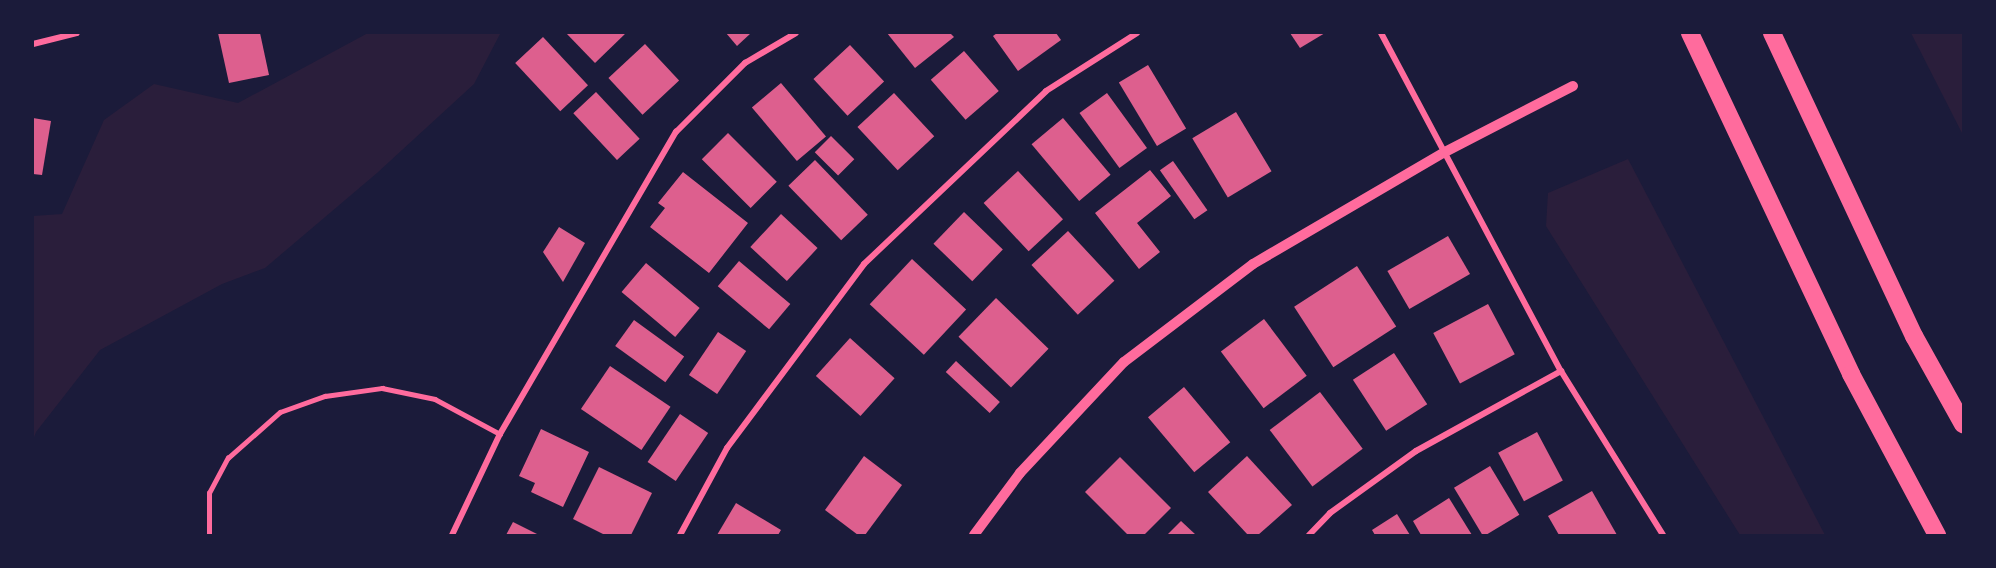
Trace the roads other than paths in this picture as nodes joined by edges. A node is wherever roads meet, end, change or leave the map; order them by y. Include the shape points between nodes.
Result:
1 (76, 33) edge
2 (796, 33) edge
3 (1137, 33) edge
4 (1382, 33) edge
5 (1690, 33) edge
6 (1772, 33) edge
7 (33, 44) edge
8 (1573, 86) dead end
9 (1445, 152) junction
10 (1561, 370) junction
11 (1963, 424) edge
12 (500, 434) junction
13 (209, 535) edge
14 (452, 535) edge
15 (680, 535) edge
16 (974, 535) edge
17 (1309, 535) edge
18 (1663, 535) edge
19 (1937, 535) edge

1 - 7 street
2 - 12 street via 745,63 676,132
3 - 15 street via 1046,91 864,264 727,448
4 - 9 street
5 - 19 highway via 1851,374
6 - 11 highway via 1914,336
8 - 9 street
9 - 10 street
9 - 16 street via 1253,264 1124,362 1020,473
10 - 17 street via 1416,451 1330,513
10 - 18 street
12 - 13 lane via 435,399 382,388 325,396 280,412 228,458 209,493
12 - 14 street

